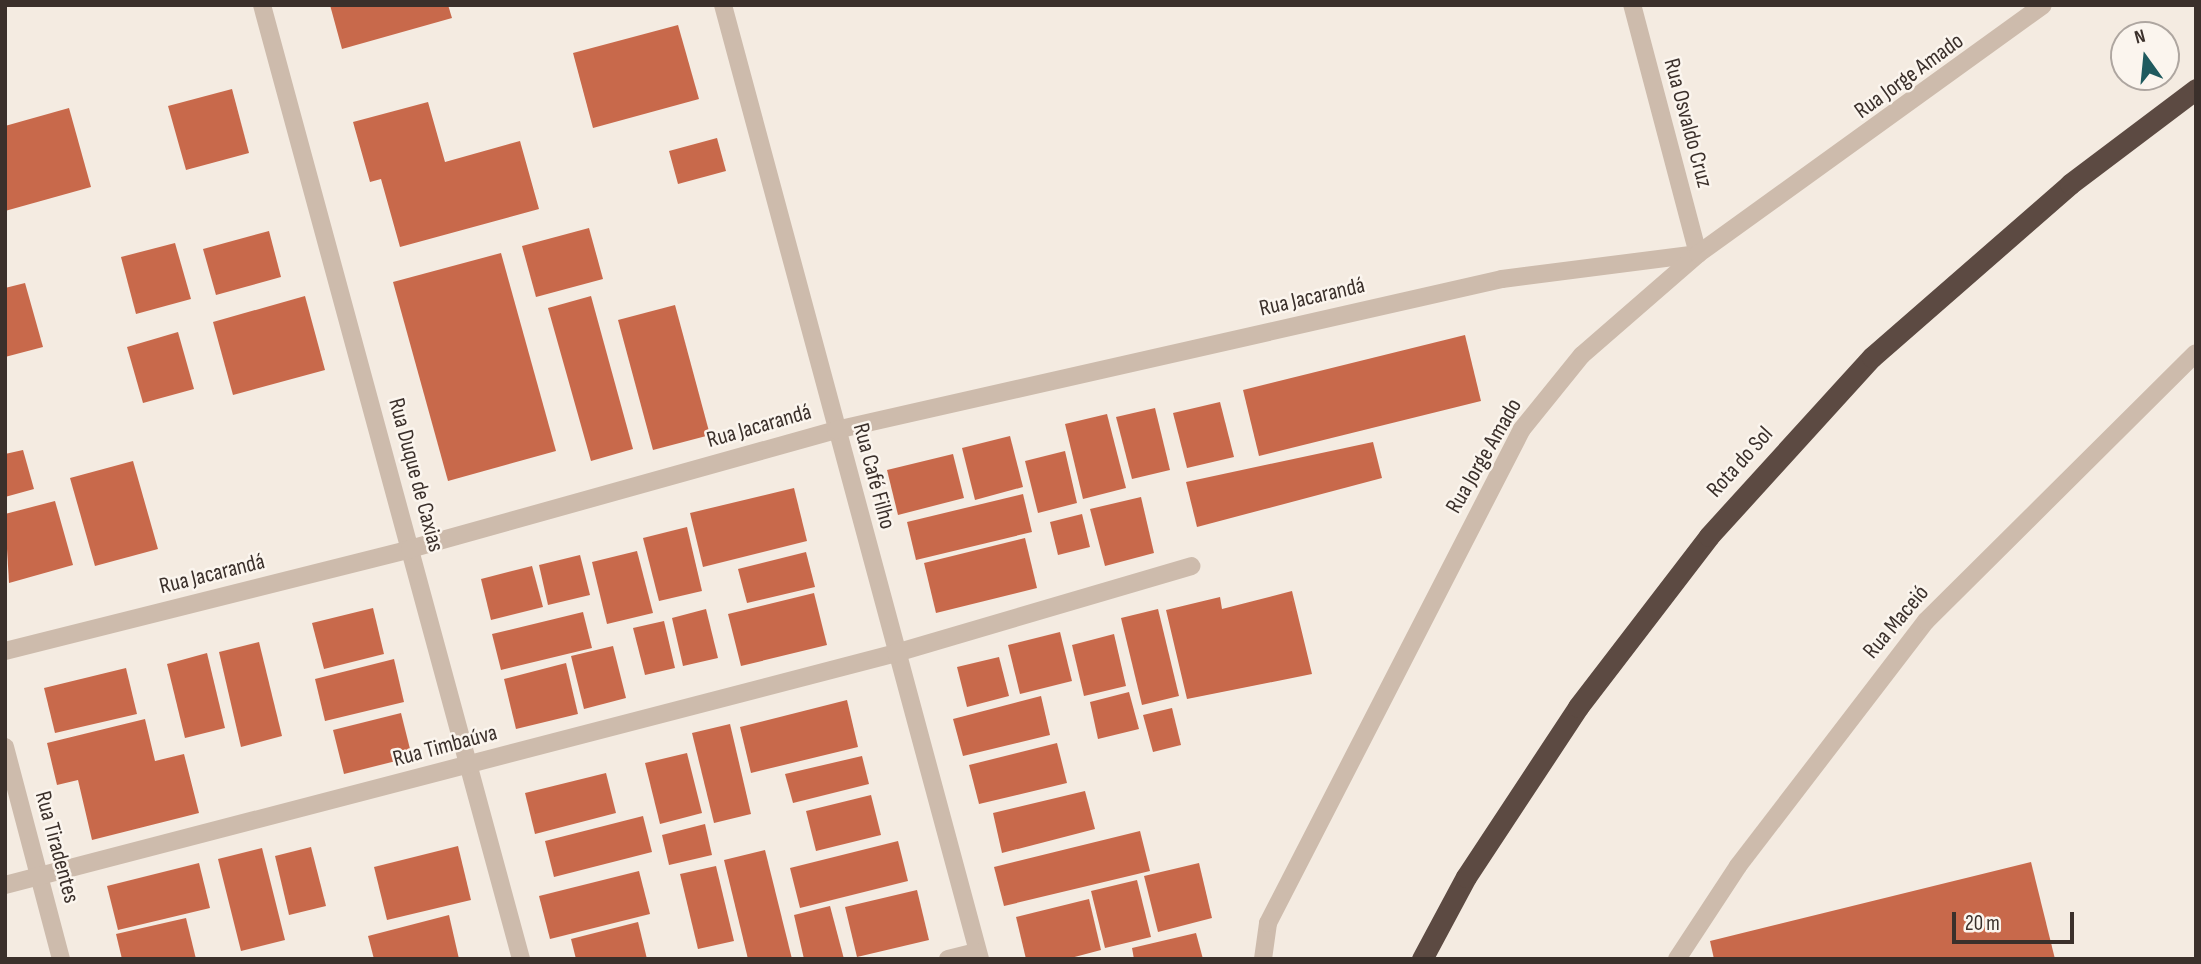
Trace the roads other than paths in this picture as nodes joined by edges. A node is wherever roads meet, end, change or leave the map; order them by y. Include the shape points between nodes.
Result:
1 (262, 5) edge
2 (723, 5) edge
3 (1632, 5) edge
4 (2043, 5) edge
5 (2196, 89) edge
6 (1698, 254) junction
7 (2196, 353) edge
8 (836, 430) junction
9 (410, 549) junction
10 (1191, 566) dead end
11 (5, 651) edge
12 (896, 653) junction
13 (5, 747) edge
14 (471, 764) junction
15 (39, 876) junction
16 (5, 885) edge
17 (978, 955) edge
18 (61, 959) edge
19 (521, 959) edge
20 (948, 959) edge
21 (1262, 959) edge
22 (1422, 959) edge
23 (1677, 959) edge

1 - 9 street, Rua Duque de Caxias
2 - 8 street, Rua Café Filho
3 - 6 street, Rua Osvaldo Cruz
4 - 6 street, Rua Jorge Amado
5 - 22 highway, Rota do Sol via 2070,184 1872,357 1709,536 1578,707 1466,877
6 - 8 street, Rua Jacarandá via 1502,279
6 - 21 street, Rua Jorge Amado via 1582,355 1522,429 1268,923
7 - 23 street, Rua Maceió via 1926,621 1738,866
8 - 9 street, Rua Jacarandá
8 - 12 street, Rua Café Filho
9 - 11 street, Rua Jacarandá
9 - 14 street, Rua Duque de Caxias
10 - 12 street, Rua Timbaúva
12 - 14 street, Rua Timbaúva
12 - 17 street, Rua Café Filho
13 - 15 street, Rua Tiradentes
14 - 15 street, Rua Timbaúva
14 - 19 street, Rua Duque de Caxias
15 - 16 street, Rua Timbaúva
15 - 18 street, Rua Tiradentes
17 - 20 street

